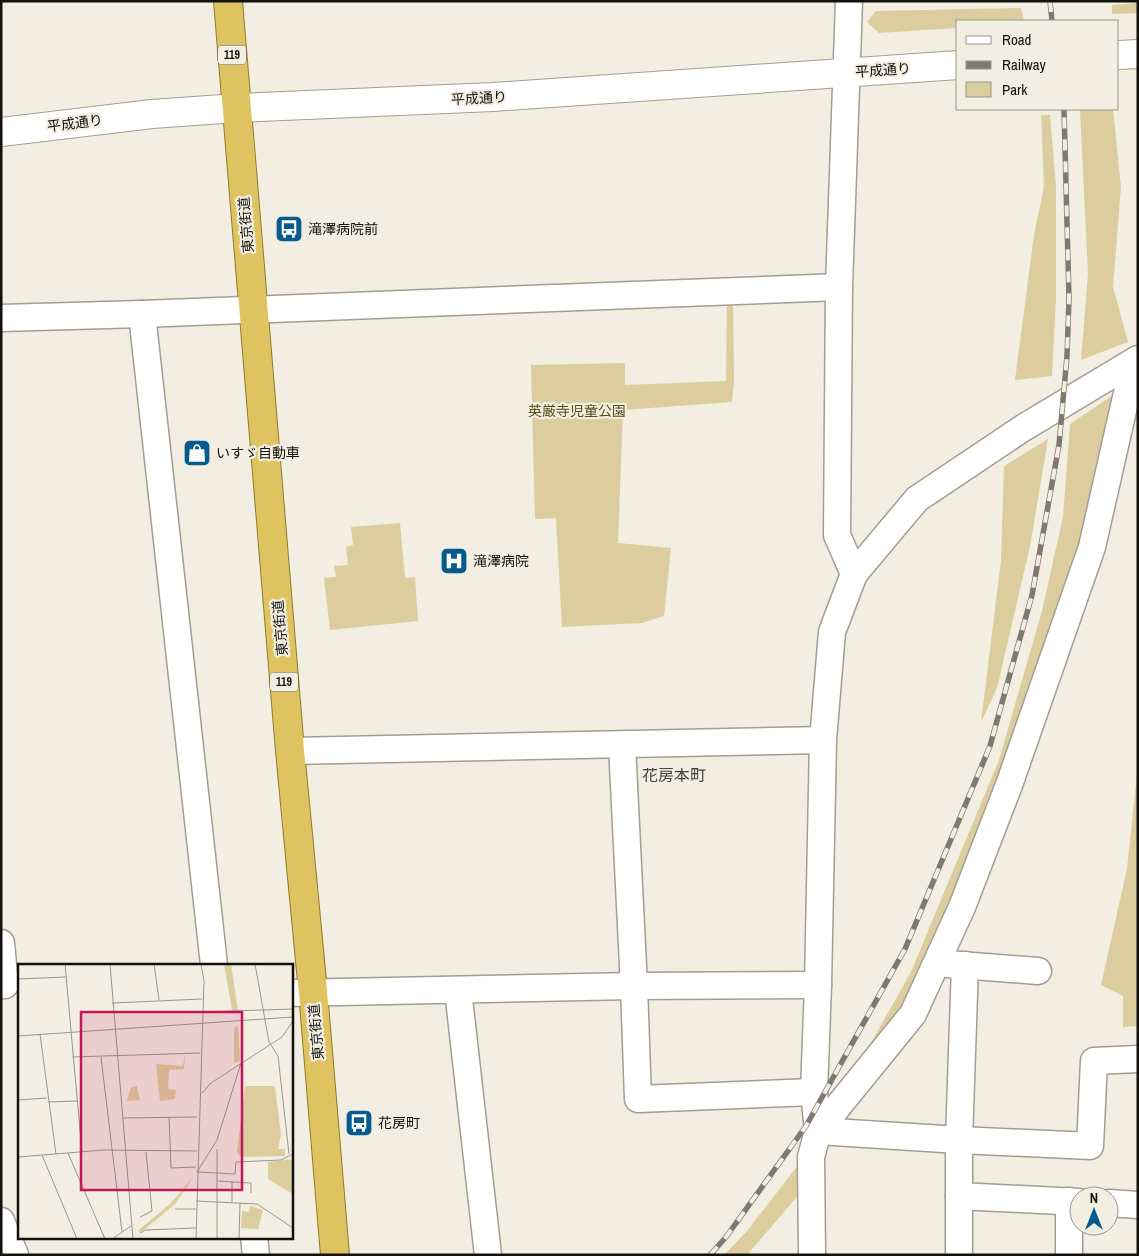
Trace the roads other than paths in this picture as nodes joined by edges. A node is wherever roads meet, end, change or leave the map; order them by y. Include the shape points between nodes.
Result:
1 (228, 1) edge
2 (872, 1) edge
3 (849, 2) edge
4 (1138, 54) edge
5 (1119, 55) edge
6 (956, 66) edge
7 (847, 73) junction
8 (237, 108) junction
9 (1, 132) edge
10 (839, 286) junction
11 (253, 310) junction
12 (142, 314) junction
13 (1, 318) edge
14 (1136, 360) edge
15 (854, 574) junction
16 (823, 740) junction
17 (622, 744) junction
18 (290, 751) junction
19 (1, 943) edge
20 (936, 963) junction
21 (214, 964) edge
22 (965, 965) junction
23 (1038, 971) dead end
24 (8, 985) edge
25 (818, 985) junction
26 (634, 986) junction
27 (458, 990) junction
28 (302, 993) edge
29 (1138, 1058) edge
30 (814, 1092) junction
31 (818, 1131) junction
32 (959, 1140) junction
33 (959, 1196) junction
34 (1069, 1202) edge
35 (1119, 1204) edge
36 (1138, 1205) edge
37 (1, 1221) edge
38 (1070, 1236) edge
39 (254, 1238) edge
40 (15, 1255) edge
41 (256, 1255) edge
42 (334, 1255) edge
43 (488, 1255) edge
44 (812, 1255) edge
45 (959, 1255) edge
46 (1068, 1255) edge

1 - 8 highway, 東京街道 / 119
2 - 3 street
3 - 7 street
4 - 5 street
6 - 7 street, 平成通り
7 - 8 street, 平成通り via 494,97
7 - 10 street
8 - 9 street, 平成通り via 152,114
8 - 11 highway, 東京街道 / 119
10 - 11 street
10 - 15 street via 837,534
11 - 12 street
11 - 18 highway, 東京街道 / 119
12 - 13 street
12 - 21 street
14 - 15 street via 1023,428 916,499
14 - 20 street via 1092,548 1009,785 962,907
15 - 16 street via 832,632
16 - 17 street
16 - 25 street
17 - 18 street
17 - 26 street
18 - 28 highway, 東京街道 / 119
19 - 24 street
20 - 22 street
20 - 31 street via 913,1014
22 - 23 street
22 - 32 street
25 - 26 street
25 - 30 street
26 - 27 street
26 - 30 street via 638,1099
27 - 28 street
27 - 43 street
28 - 42 highway, 東京街道 / 119
29 - 32 street via 1094,1061 1090,1146
30 - 31 street
31 - 32 street
31 - 44 street via 811,1157
32 - 33 street
33 - 34 street
33 - 45 street
35 - 36 street
37 - 40 street
38 - 46 street
39 - 41 street

